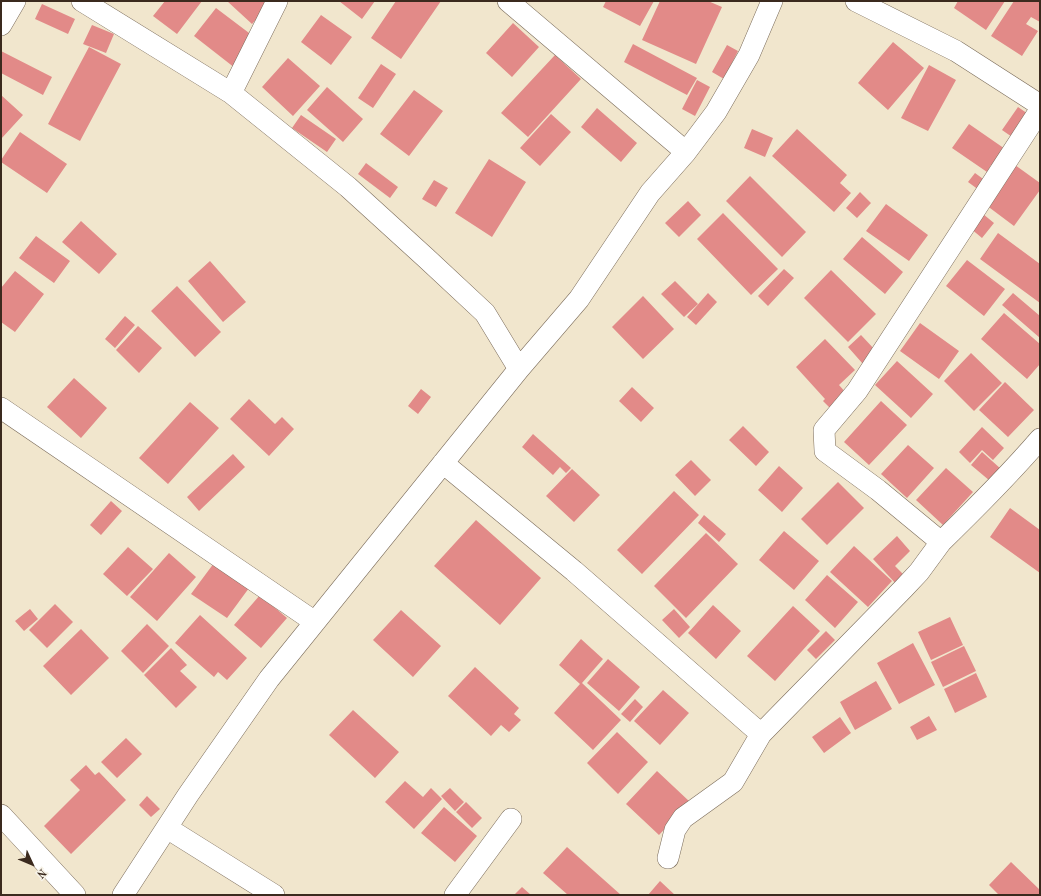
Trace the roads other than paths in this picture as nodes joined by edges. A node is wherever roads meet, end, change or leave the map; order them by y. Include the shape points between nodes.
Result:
1 (15, 1) edge
2 (82, 1) edge
3 (277, 1) edge
4 (508, 1) edge
5 (772, 1) edge
6 (856, 1) edge
7 (1, 25) edge
8 (231, 93) junction
9 (1040, 105) edge
10 (1040, 110) edge
11 (686, 152) junction
12 (519, 369) junction
13 (1, 408) edge
14 (1040, 439) edge
15 (443, 463) junction
16 (941, 542) junction
17 (314, 622) junction
18 (761, 734) junction
19 (1, 815) edge
20 (511, 819) dead end
21 (167, 828) junction
22 (668, 858) dead end
23 (75, 895) edge
24 (123, 895) edge
25 (274, 895) edge
26 (455, 895) edge

1 - 7 street
2 - 8 street
3 - 8 street
4 - 11 street
5 - 11 street via 749,55 716,112
6 - 9 street via 956,50
8 - 12 street via 348,187 480,308
10 - 16 street via 857,391 824,430 825,451 878,490
11 - 12 street via 650,193 579,299
12 - 15 street
13 - 17 street
14 - 16 street via 1021,462
15 - 17 street
15 - 18 street via 574,571
16 - 18 street via 904,588
17 - 21 street via 269,679
18 - 22 street via 733,782 683,818 675,830
19 - 23 street
20 - 26 street
21 - 24 street
21 - 25 street

